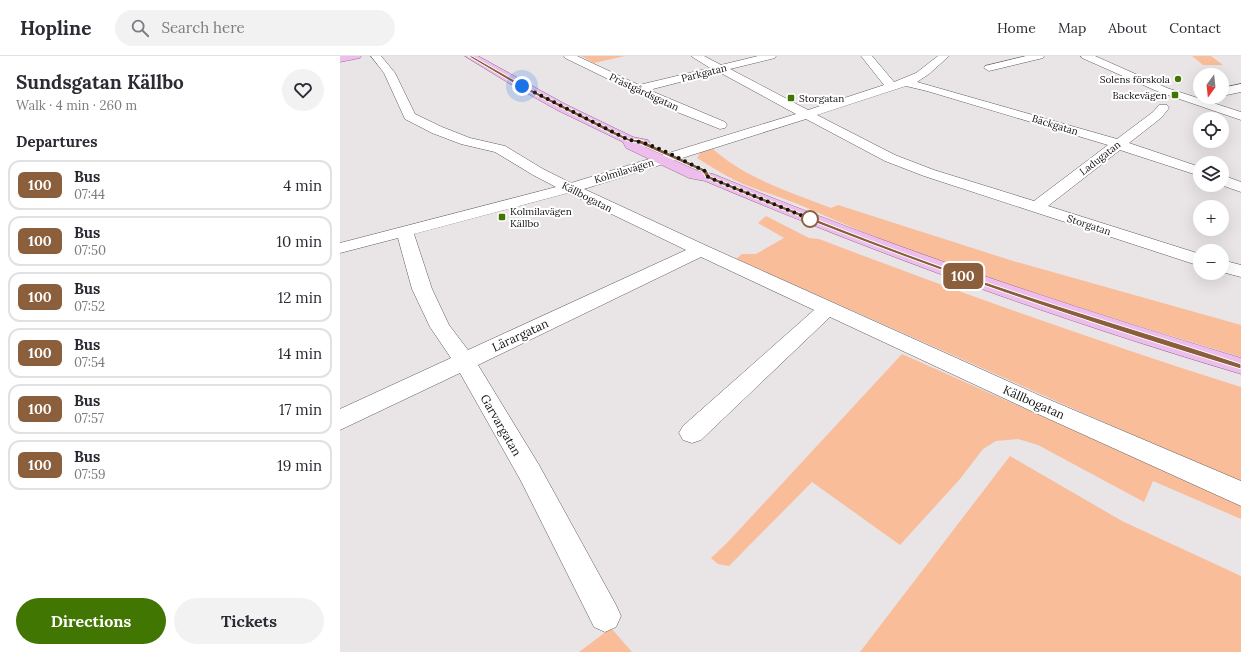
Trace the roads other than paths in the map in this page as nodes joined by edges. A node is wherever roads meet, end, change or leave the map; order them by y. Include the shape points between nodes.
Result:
1 (356, 56) edge
2 (376, 56) edge
3 (470, 56) edge
4 (569, 56) edge
5 (696, 56) edge
6 (770, 56) edge
7 (866, 56) edge
8 (944, 56) edge
9 (1039, 56) edge
10 (1086, 56) edge
11 (340, 59) edge
12 (989, 68) dead end
13 (721, 69) junction
14 (908, 83) junction
15 (891, 86) junction
16 (1241, 88) edge
17 (638, 89) junction
18 (1229, 91) edge
19 (1193, 99) edge
20 (1188, 100) junction
21 (1163, 108) dead end
22 (807, 115) junction
23 (1241, 116) edge
24 (720, 125) dead end
25 (1118, 144) junction
26 (666, 158) junction
27 (1193, 170) edge
28 (1229, 182) edge
29 (1241, 186) edge
30 (570, 188) junction
31 (1035, 208) junction
32 (405, 231) junction
33 (340, 248) edge
34 (701, 250) junction
35 (1193, 258) edge
36 (1229, 268) edge
37 (1241, 271) edge
38 (827, 309) junction
39 (464, 361) junction
40 (1241, 366) edge
41 (340, 420) edge
42 (692, 433) dead end
43 (1241, 494) edge
44 (605, 616) dead end

1 - 11 main road
2 - 30 street, Källbogatan via 389,73 410,116 466,141 500,149
3 - 26 main road via 522,86 629,140 631,145
4 - 17 street, Prästgårdsgatan
5 - 13 street, Storgatan
6 - 13 street, Parkgatan
7 - 15 street
8 - 14 street, Kolmilavägen via 920,77
9 - 12 street
10 - 20 street
13 - 17 street, Parkgatan
13 - 22 street, Storgatan
14 - 15 street, Kolmilavägen
14 - 25 street, Bäckgatan
15 - 22 street, Kolmilavägen
16 - 18 street
17 - 24 street, Prästgårdsgatan
19 - 20 street
20 - 23 street
21 - 25 street, Ladugatan
22 - 26 street, Kolmilavägen
22 - 31 street, Storgatan via 890,158
25 - 27 street, Bäckgatan
25 - 31 street, Ladugatan
26 - 30 street, Kolmilavägen
26 - 40 main road via 694,175 708,177 793,213 942,269
28 - 29 street
30 - 32 street, Kolmilavägen
30 - 34 street, Källbogatan
31 - 35 street, Storgatan
32 - 33 street, Kolmilavägen
32 - 39 street, Garvargatan via 422,288 440,327
34 - 38 street, Källbogatan
34 - 39 street, Lärargatan
36 - 37 street
38 - 42 street
38 - 43 street, Källbogatan
39 - 41 street, Lärargatan
39 - 44 street, Garvargatan via 530,473

